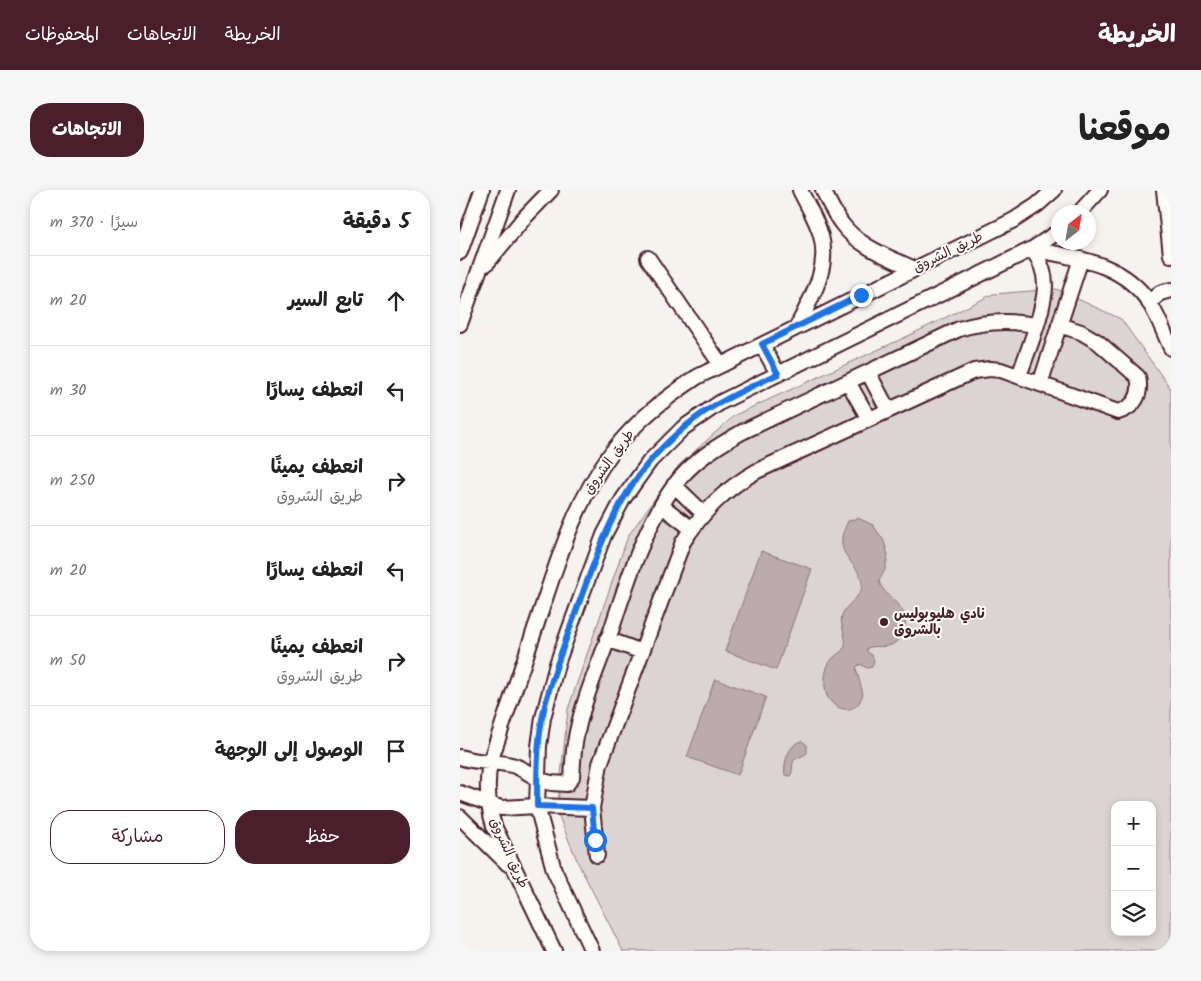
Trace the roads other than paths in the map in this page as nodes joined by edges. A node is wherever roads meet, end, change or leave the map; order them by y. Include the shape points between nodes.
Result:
1 (482, 190) edge
2 (508, 190) edge
3 (551, 190) edge
4 (800, 190) edge
5 (823, 190) edge
6 (1054, 190) edge
7 (1100, 190) edge
8 (1164, 190) edge
9 (1086, 205) edge
10 (1051, 237) edge
11 (1032, 249) junction
12 (460, 252) edge
13 (1171, 255) edge
14 (648, 258) dead end
15 (1081, 259) junction
16 (914, 269) junction
17 (477, 276) junction
18 (1171, 290) edge
19 (1149, 303) junction
20 (460, 324) edge
21 (1036, 325) junction
22 (1058, 325) junction
23 (797, 327) junction
24 (762, 344) junction
25 (1171, 348) edge
26 (721, 365) junction
27 (868, 372) junction
28 (778, 374) junction
29 (1019, 376) junction
30 (848, 382) junction
31 (1040, 384) junction
32 (888, 410) junction
33 (869, 419) junction
34 (674, 485) junction
35 (662, 506) junction
36 (703, 513) junction
37 (692, 529) junction
38 (607, 639) junction
39 (642, 652) junction
40 (460, 758) edge
41 (490, 762) junction
42 (537, 777) junction
43 (460, 793) edge
44 (488, 804) junction
45 (537, 806) junction
46 (592, 808) junction
47 (460, 817) edge
48 (597, 855) dead end
49 (518, 875) junction
50 (554, 951) edge
51 (592, 951) edge

1 - 12 street
2 - 17 street
3 - 17 street via 499,246
4 - 23 street via 822,236 824,253 818,286
5 - 16 street via 842,225 852,236
6 - 16 street, طريق الشروق via 1014,220
7 - 9 street
8 - 13 street
10 - 11 street
11 - 15 street
11 - 21 street via 1042,265 1045,284
11 - 28 street
14 - 26 street
15 - 19 street via 1112,269 1139,290
15 - 22 street
16 - 23 street, طريق الشروق
17 - 20 street
18 - 19 street via 1160,293
19 - 25 street
21 - 27 street via 1004,321 974,324
21 - 29 street
22 - 31 street
22 - 31 street via 1090,336 1132,371 1140,383 1138,396 1130,406 1118,412
23 - 24 street, طريق الشروق
24 - 26 street, طريق الشروق
24 - 28 street
26 - 41 street, طريق الشروق via 660,402 612,452 586,492
27 - 30 street
27 - 32 street
28 - 42 street via 721,402 683,428 650,461 623,499 604,536 557,664 543,718
29 - 31 street
29 - 32 street via 990,369 974,370
30 - 33 street
30 - 34 street via 724,441 696,462
32 - 33 street
33 - 36 street via 743,479
34 - 35 street
34 - 36 street
35 - 37 street
35 - 38 street via 632,567
36 - 37 street
37 - 39 street via 683,542
38 - 39 street
38 - 42 street via 575,742 572,777 567,784 546,782
39 - 46 street via 600,764
40 - 41 street
41 - 42 street via 514,766
41 - 44 street, طريق الشروق
42 - 45 street
43 - 44 street
44 - 45 street via 501,808
44 - 49 street, طريق الشروق via 494,826
45 - 46 street
45 - 51 street via 554,870
46 - 48 street
47 - 49 street
49 - 50 street, طريق الشروق

